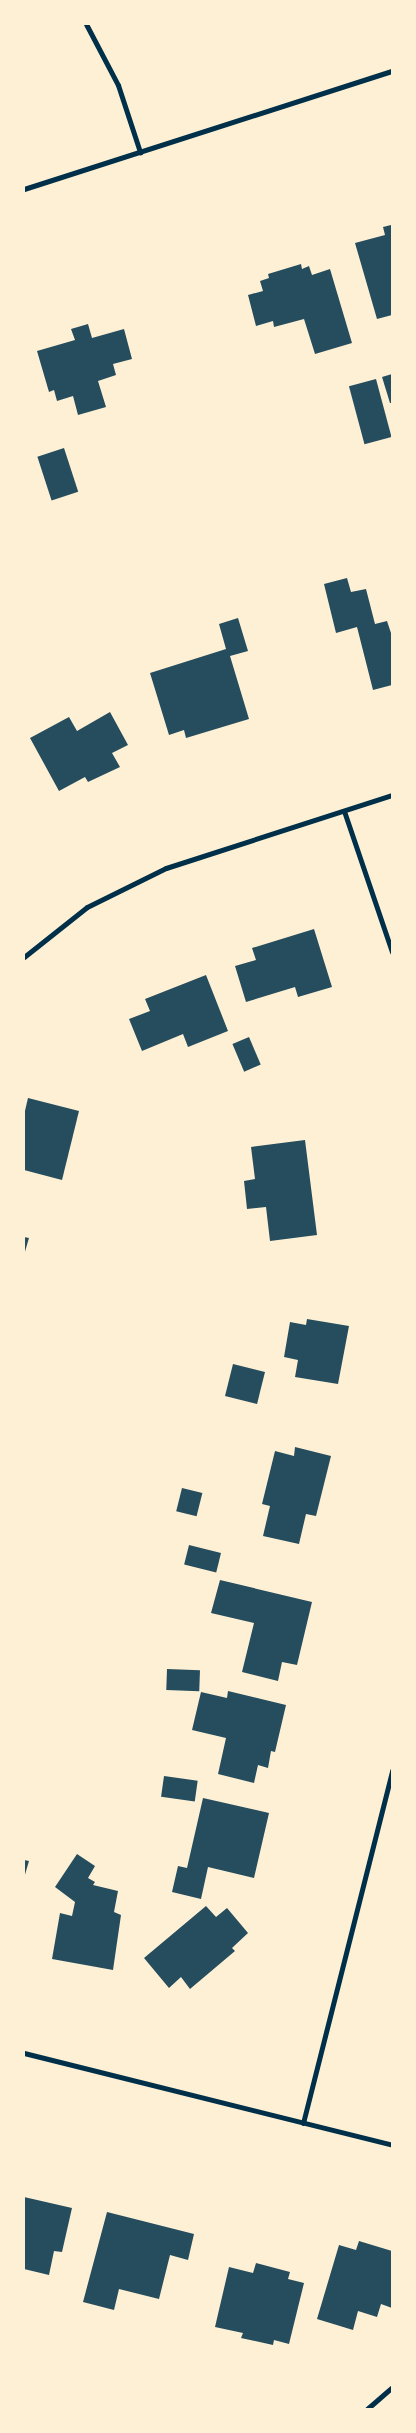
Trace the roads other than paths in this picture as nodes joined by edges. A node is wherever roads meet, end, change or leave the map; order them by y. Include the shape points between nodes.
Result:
1 (86, 24) edge
2 (392, 71) edge
3 (140, 152) junction
4 (24, 189) edge
5 (392, 795) edge
6 (344, 811) junction
7 (392, 952) edge
8 (24, 957) edge
9 (392, 1770) edge
10 (24, 2053) edge
11 (303, 2123) junction
12 (392, 2145) edge
13 (392, 2387) edge
14 (367, 2409) edge

1 - 3 street via 118,85
2 - 3 street
3 - 4 street
5 - 6 street
6 - 7 street
6 - 8 street via 166,868 87,907
9 - 11 street
10 - 11 street
11 - 12 street
13 - 14 street

